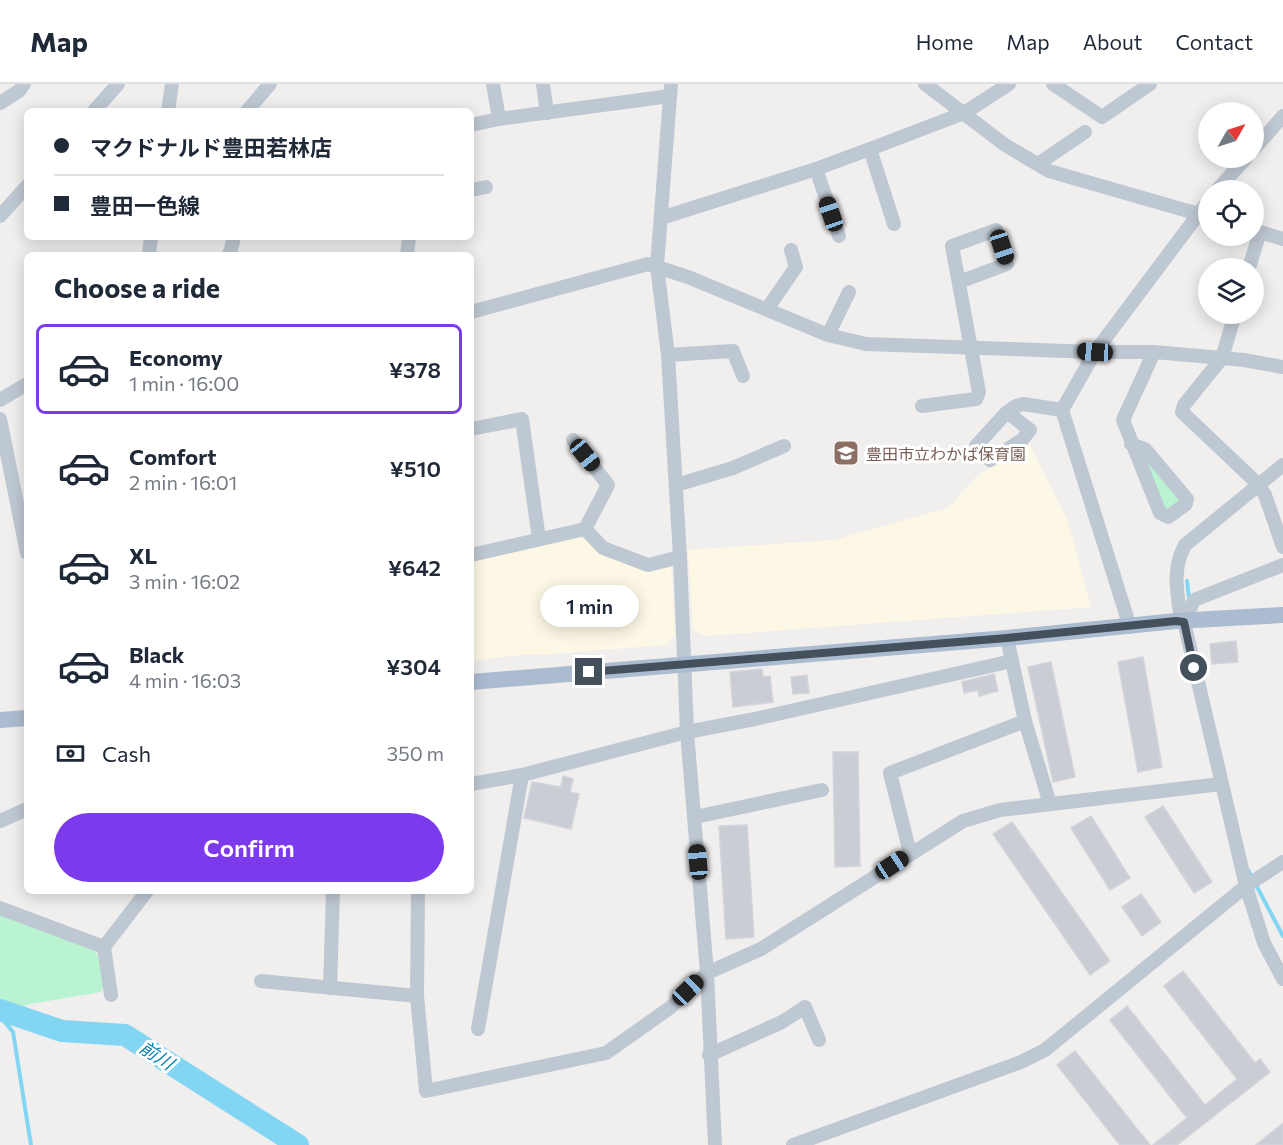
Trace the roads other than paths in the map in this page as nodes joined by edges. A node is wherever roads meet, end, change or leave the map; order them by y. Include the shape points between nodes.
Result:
1 (24, 84) edge
2 (118, 84) edge
3 (172, 84) edge
4 (270, 84) edge
5 (493, 84) edge
6 (543, 84) edge
7 (925, 84) edge
8 (1009, 84) edge
9 (1053, 84) edge
10 (1150, 84) edge
11 (670, 90) edge
12 (0, 103) edge
13 (97, 108) edge
14 (168, 108) edge
15 (250, 108) edge
16 (548, 113) junction
17 (964, 113) junction
18 (1283, 118) edge
19 (499, 119) junction
20 (474, 124) edge
21 (1085, 132) dead end
22 (1264, 138) edge
23 (870, 149) junction
24 (1038, 164) junction
25 (1237, 168) edge
26 (816, 169) junction
27 (1226, 180) edge
28 (486, 187) dead end
29 (24, 189) edge
30 (474, 189) edge
31 (1198, 214) edge
32 (0, 216) edge
33 (661, 218) junction
34 (1198, 221) edge
35 (894, 224) dead end
36 (1264, 233) edge
37 (839, 236) dead end
38 (1283, 239) edge
39 (790, 250) dead end
40 (657, 266) junction
41 (959, 282) junction
42 (849, 292) dead end
43 (767, 309) junction
44 (474, 311) edge
45 (1232, 324) edge
46 (828, 335) junction
47 (972, 348) junction
48 (1095, 352) junction
49 (1154, 352) junction
50 (668, 355) junction
51 (1222, 358) junction
52 (1283, 368) edge
53 (742, 376) dead end
54 (24, 386) edge
55 (0, 400) edge
56 (922, 406) dead end
57 (1062, 410) junction
58 (1007, 412) dead end
59 (0, 419) edge
60 (474, 428) edge
61 (573, 440) dead end
62 (1131, 444) junction
63 (784, 446) dead end
64 (1283, 465) edge
65 (5, 477) edge
66 (676, 484) junction
67 (1258, 485) junction
68 (585, 529) junction
69 (539, 539) junction
70 (24, 543) edge
71 (1283, 547) edge
72 (474, 554) edge
73 (680, 557) junction
74 (1283, 565) edge
75 (1283, 615) edge
76 (1183, 622) junction
77 (1130, 627) junction
78 (1007, 638) junction
79 (1012, 661) junction
80 (683, 664) junction
81 (474, 682) edge
82 (24, 718) edge
83 (0, 720) edge
84 (1025, 721) junction
85 (687, 732) junction
86 (522, 775) junction
87 (474, 783) edge
88 (1221, 784) junction
89 (822, 790) dead end
90 (1050, 804) junction
91 (24, 810) edge
92 (695, 817) junction
93 (0, 821) edge
94 (910, 853) junction
95 (1283, 862) edge
96 (1246, 886) junction
97 (145, 894) edge
98 (333, 894) edge
99 (418, 894) edge
100 (0, 908) edge
101 (104, 947) junction
102 (707, 973) junction
103 (1283, 979) edge
104 (261, 981) dead end
105 (330, 988) junction
106 (111, 995) dead end
107 (417, 996) junction
108 (478, 1029) dead end
109 (819, 1040) dead end
110 (709, 1054) junction
111 (715, 1145) edge
112 (793, 1145) edge

1 - 12 street
2 - 13 street
3 - 14 street
4 - 15 street
5 - 19 street
6 - 16 street
7 - 17 street
8 - 17 street
9 - 10 street via 1102,117
11 - 16 street
11 - 33 street
16 - 19 street
17 - 23 street
17 - 24 street via 1005,146
18 - 22 street
19 - 20 street
21 - 24 street
23 - 26 street
23 - 35 street
24 - 31 street via 1061,176
25 - 27 street
26 - 33 street
26 - 37 street
28 - 30 street
29 - 32 street
33 - 40 street
34 - 48 street
36 - 38 street
39 - 43 street via 796,267
40 - 43 street
40 - 44 street via 648,264
40 - 50 street
41 - 41 street via 952,246 996,230 1007,264
41 - 47 street
42 - 46 street
43 - 46 street
45 - 51 street
46 - 47 street via 866,344
47 - 48 street
47 - 56 street via 979,392 976,399
48 - 49 street
48 - 57 street
49 - 51 street
49 - 62 street via 1124,415
50 - 53 street via 733,351
50 - 66 street
51 - 52 street
51 - 67 street via 1182,412
54 - 55 street
57 - 58 street via 1023,404
57 - 77 street
59 - 65 street
60 - 69 street via 522,419
61 - 68 street via 608,484
62 - 62 street via 1160,513 1168,517 1187,499 1145,449
63 - 66 street via 733,468
64 - 67 street
65 - 70 street
66 - 73 street
67 - 71 street
67 - 76 street via 1182,551 1175,571
68 - 69 street
68 - 73 street via 603,548 648,565
69 - 72 street
73 - 80 street
74 - 76 street via 1194,600
75 - 76 main road
76 - 77 main road
76 - 88 street
77 - 78 main road
78 - 79 street
78 - 80 main road
79 - 84 street
79 - 85 street
80 - 81 main road
80 - 85 street
82 - 83 main road
84 - 90 street
84 - 94 street via 890,773
85 - 86 street
85 - 92 street
86 - 87 street
86 - 108 street
88 - 90 street
88 - 96 street
89 - 92 street
90 - 94 street via 980,815
91 - 93 street
92 - 102 street
94 - 102 street via 761,949
95 - 96 street
96 - 103 street via 1264,943
96 - 112 street via 1045,1050
97 - 101 street
98 - 105 street
99 - 107 street
100 - 101 street
101 - 106 street
102 - 107 street via 671,1007 606,1053 426,1091
102 - 110 street
104 - 105 street
105 - 107 street
109 - 110 street via 805,1007 782,1022
110 - 111 street

